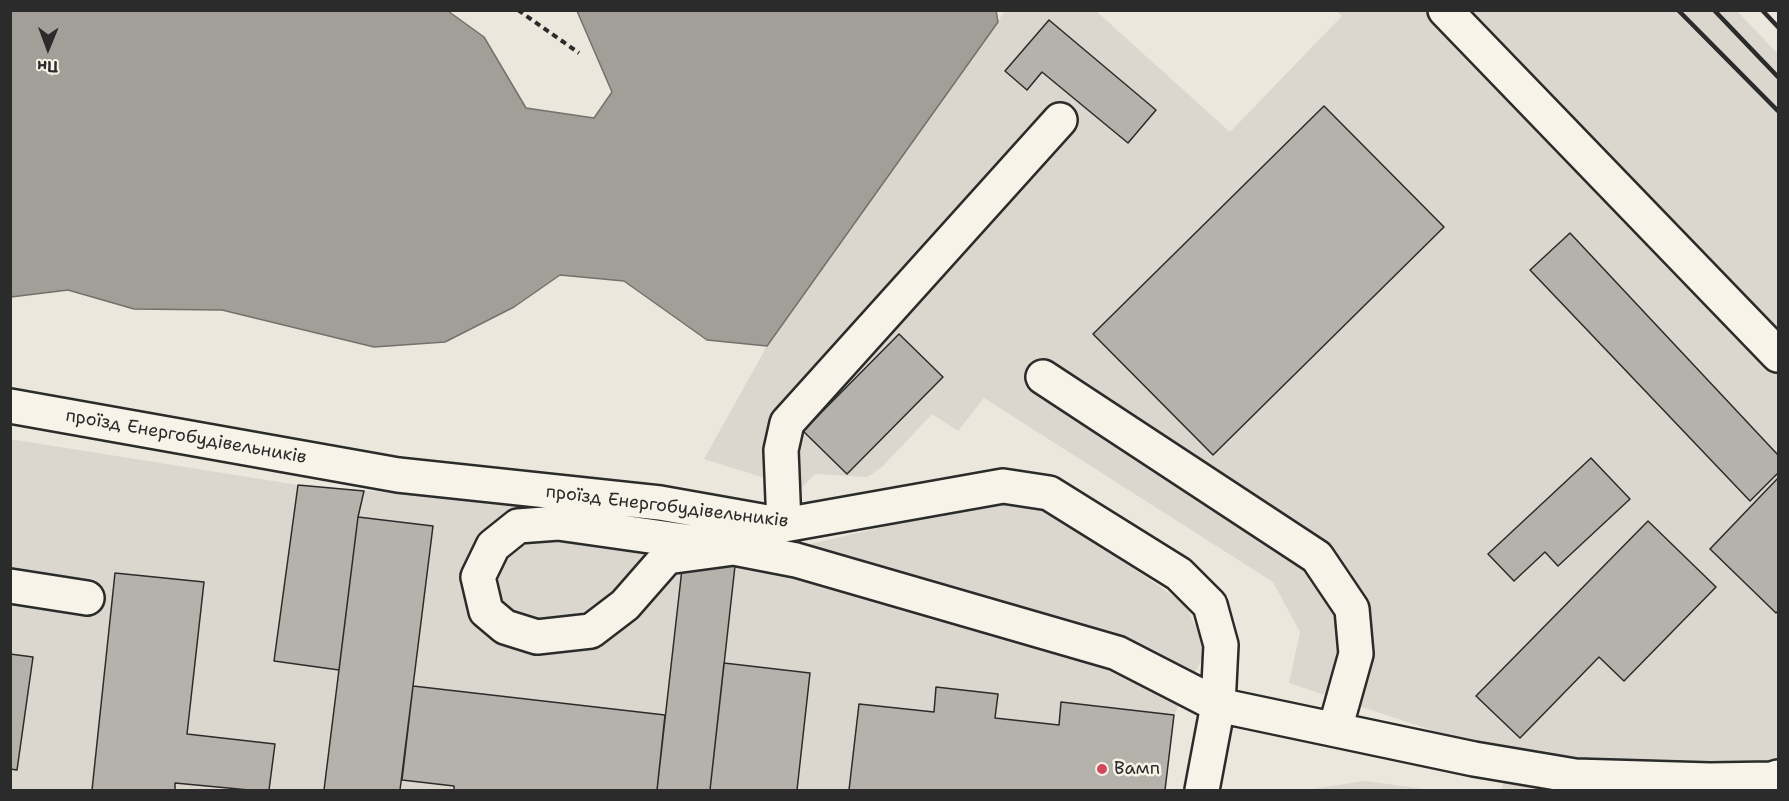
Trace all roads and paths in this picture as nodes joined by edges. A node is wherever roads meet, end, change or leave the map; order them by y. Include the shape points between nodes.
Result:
1 (518, 10) edge
2 (1445, 10) edge
3 (579, 53) dead end
4 (1060, 120) dead end
5 (1779, 355) edge
6 (1043, 377) dead end
7 (10, 406) edge
8 (784, 525) junction
9 (734, 548) junction
10 (10, 586) edge
11 (87, 598) dead end
12 (1218, 705) junction
13 (1335, 729) junction
14 (1779, 777) edge
15 (1202, 790) edge

1 - 3 path
2 - 5 street
4 - 8 street via 787,423 781,450
6 - 13 street via 1317,557 1352,609 1356,654
7 - 8 street, проїзд Енергобудівельників via 398,475 660,503
8 - 12 street, проїзд Енергобудівельників via 1003,486 1049,493 1179,574 1210,605 1221,645
9 - 9 street via 667,556 625,605 591,630 537,637 505,627 486,611 478,577 493,546 518,526 558,523
9 - 12 street via 796,560 1117,653
10 - 11 street
12 - 13 street
12 - 15 street, проїзд Енергобудівельників
13 - 14 street via 1575,776 1710,780

